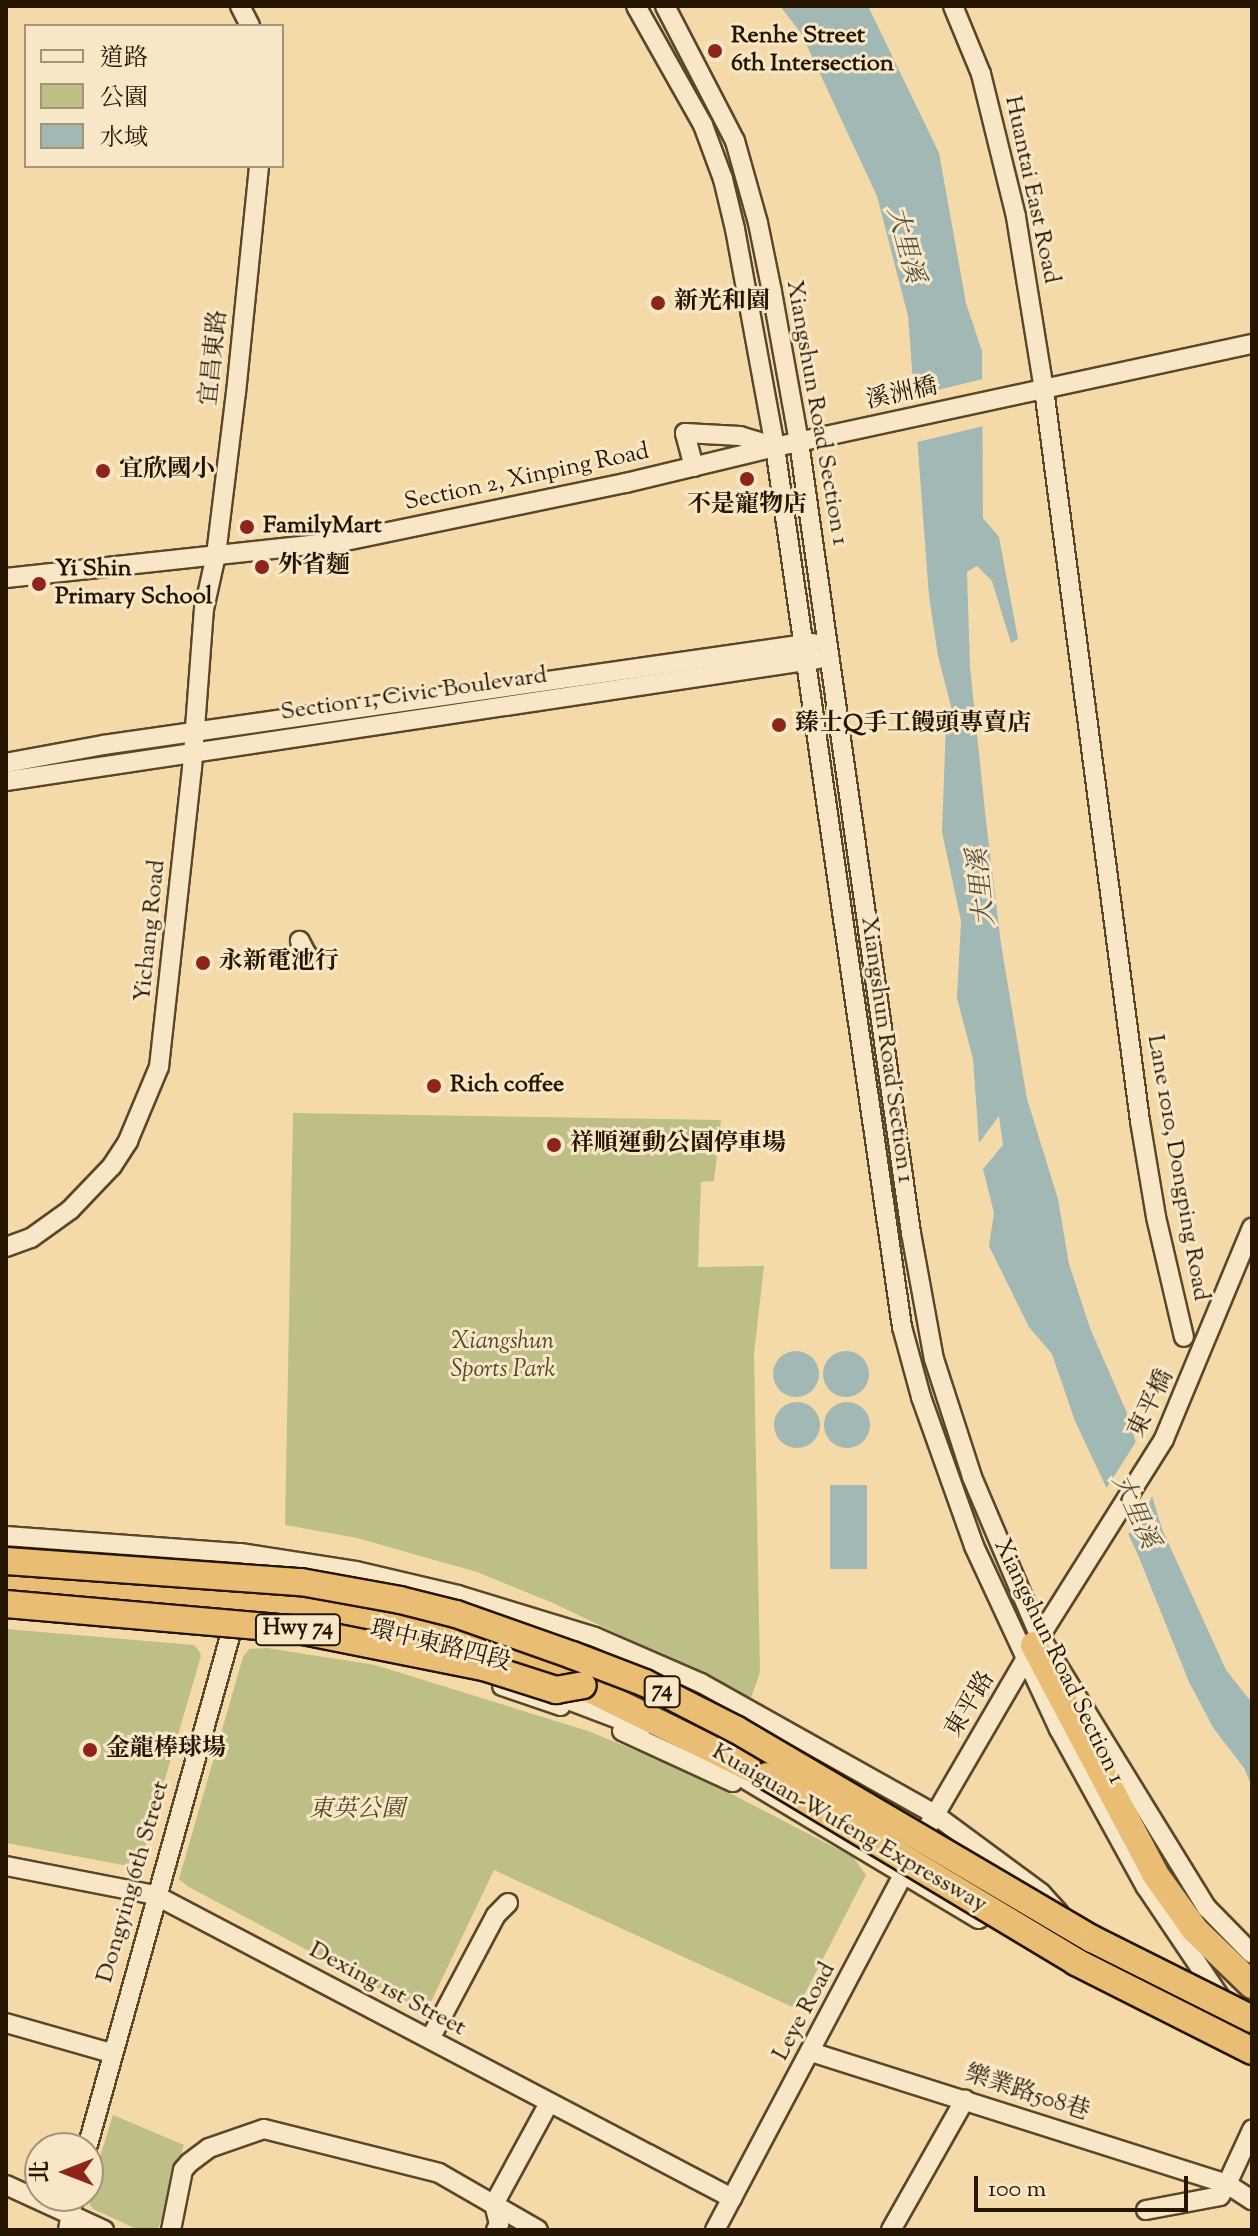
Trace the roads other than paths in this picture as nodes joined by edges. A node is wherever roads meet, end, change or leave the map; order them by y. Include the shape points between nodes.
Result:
1 (240, 6) edge
2 (636, 6) edge
3 (665, 6) edge
4 (953, 6) edge
5 (249, 24) edge
6 (259, 168) edge
7 (1252, 344) edge
8 (1044, 389) junction
9 (799, 442) junction
10 (775, 447) junction
11 (694, 467) junction
12 (216, 555) junction
13 (6, 578) edge
14 (829, 649) junction
15 (804, 653) junction
16 (1083, 677) joint
17 (194, 742) junction
18 (6, 763) edge
19 (6, 781) edge
20 (300, 941) dead end
21 (296, 961) dead end
22 (1252, 1228) edge
23 (6, 1247) edge
24 (1184, 1337) dead end
25 (6, 1536) edge
26 (6, 1561) edge
27 (6, 1584) edge
28 (6, 1592) edge
29 (6, 1604) edge
30 (6, 1613) edge
31 (1050, 1620) joint
32 (232, 1629) junction
33 (1033, 1648) junction
34 (583, 1685) junction
35 (792, 1809) junction
36 (934, 1814) junction
37 (6, 1866) edge
38 (904, 1874) junction
39 (155, 1895) junction
40 (508, 1903) dead end
41 (1252, 1954) edge
42 (1252, 1985) edge
43 (1147, 2009) junction
44 (1252, 2019) edge
45 (6, 2023) edge
46 (430, 2039) junction
47 (1252, 2045) edge
48 (1252, 2051) edge
49 (811, 2052) junction
50 (111, 2053) junction
51 (1252, 2059) edge
52 (965, 2099) junction
53 (549, 2103) junction
54 (1252, 2130) edge
55 (91, 2132) edge
56 (1227, 2184) junction
57 (6, 2185) edge
58 (732, 2198) junction
59 (1252, 2200) edge
60 (494, 2204) junction
61 (1146, 2210) dead end
62 (71, 2213) edge
63 (104, 2230) edge
64 (171, 2230) edge
65 (496, 2230) edge
66 (538, 2230) edge
67 (715, 2230) edge
68 (891, 2230) edge

1 - 5 street
2 - 10 street, Xiangshun Road Section 1 via 703,125 723,179
3 - 9 street, Xiangshun Road Section 1 via 727,121 743,165
4 - 8 street, Huantai East Road via 981,74 1004,159
6 - 12 street, 宜昌東路
7 - 8 street, 溪洲橋
8 - 9 street, 溪洲橋
8 - 16 street, Huantai East Road
9 - 10 street, Section 2, Xinping Road
9 - 14 street, Xiangshun Road Section 1
10 - 11 street, Section 2, Xinping Road
10 - 11 street via 740,436 685,433
10 - 15 street, Xiangshun Road Section 1
11 - 12 street, Section 2, Xinping Road via 340,542
12 - 13 street, Section 2, Xinping Road
12 - 17 street, Yichang Road via 204,609
14 - 15 street, Section 1, Civic Boulevard
14 - 33 street, Xiangshun Road Section 1 via 909,1218 934,1359
15 - 17 street, Section 1, Civic Boulevard
15 - 33 street, Xiangshun Road Section 1 via 902,1327 952,1490
16 - 24 street, Lane 1010, Dongping Road via 1156,1217
17 - 18 street, Section 1, Civic Boulevard via 103,745
17 - 19 street, Section 1, Civic Boulevard
17 - 23 street, Yichang Road via 159,1067 112,1166 70,1210 31,1238
20 - 21 street via 307,955
22 - 31 street, 東平橋 via 1164,1439
25 - 36 street via 240,1553 356,1571 458,1595 595,1637 701,1683
26 - 44 highway, Kuaiguan-Wufeng Expressway / 74, bridge via 301,1582 456,1614 572,1655 645,1683 737,1730 1092,1939
27 - 34 highway, Kuaiguan-Wufeng Expressway / 74 via 345,1615 488,1651
28 - 35 street via 234,1609 387,1632 625,1720 716,1762
29 - 34 highway, Hwy 74, bridge via 293,1629 469,1664 556,1690
30 - 32 street, 環中東路四段
31 - 33 street, 東平路
32 - 35 street, 環中東路四段 via 478,1678 564,1706
32 - 39 street, Dongying 6th Street
33 - 36 street, 東平路
33 - 41 street, Xiangshun Road Section 1 via 1207,1908
33 - 42 highway via 1173,1901 1216,1953
33 - 47 street, Xiangshun Road Section 1 via 1136,1870
34 - 48 highway, Kuaiguan-Wufeng Expressway / 74, bridge via 767,1776 1076,1962
35 - 38 street
36 - 38 street, Leye Road
36 - 43 street via 1041,1893
37 - 39 street, Dexing 1st Street
38 - 43 street
38 - 49 street, Leye Road
39 - 46 street, Dexing 1st Street
39 - 50 street, Dongying 6th Street
40 - 46 street via 496,1915
43 - 51 street
45 - 50 street
46 - 53 street, Dexing 1st Street
49 - 52 street, 樂業路508巷
49 - 58 street, Leye Road
50 - 55 street, Dongying 6th Street
52 - 56 street, 樂業路508巷
52 - 68 street
53 - 58 street, Dexing 1st Street
53 - 60 street
54 - 56 street
56 - 59 street, 樂業路508巷
56 - 61 street via 1220,2196
57 - 62 street
58 - 67 street, Leye Road
60 - 64 street via 439,2173 264,2129 209,2148 189,2163
60 - 65 street
60 - 66 street
62 - 63 street

